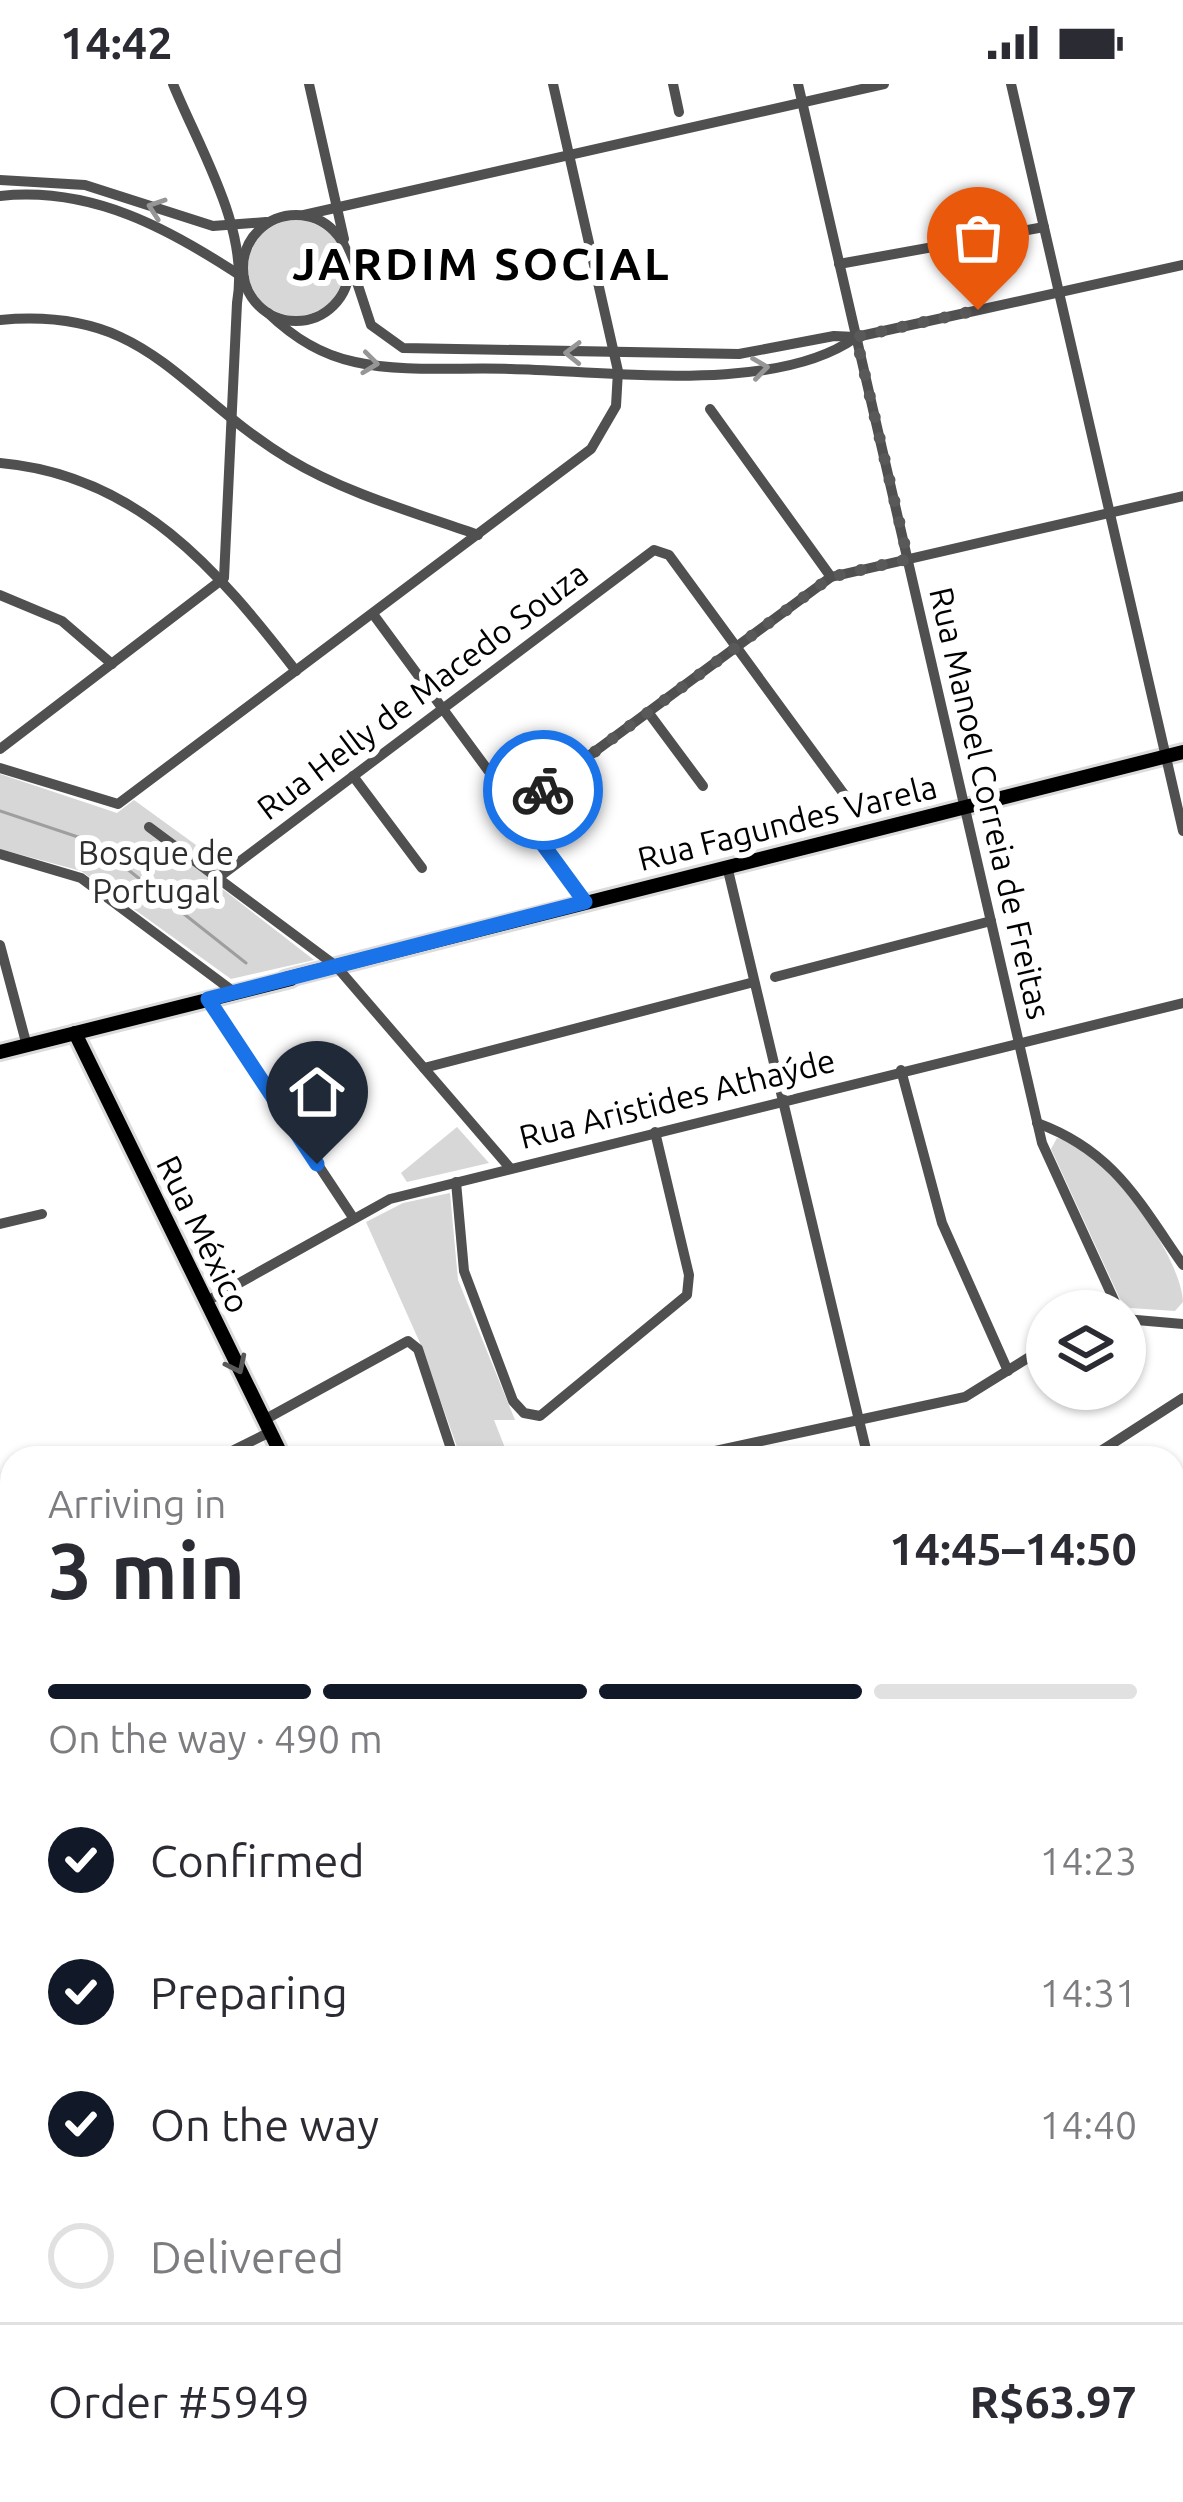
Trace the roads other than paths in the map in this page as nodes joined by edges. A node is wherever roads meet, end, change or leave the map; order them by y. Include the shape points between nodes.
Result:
1 (173, 84) edge
2 (309, 84) edge
3 (553, 84) edge
4 (673, 84) edge
5 (798, 84) edge
6 (884, 84) edge
7 (1011, 84) edge
8 (802, 102) junction
9 (679, 112) dead end
10 (569, 154) junction
11 (0, 180) edge
12 (0, 196) edge
13 (337, 206) junction
14 (304, 215) junction
15 (269, 222) junction
16 (1043, 226) junction
17 (233, 229) junction
18 (346, 247) junction
19 (350, 261) junction
20 (839, 264) junction
21 (1183, 266) edge
22 (244, 278) junction
23 (1059, 293) junction
24 (265, 311) junction
25 (0, 320) edge
26 (238, 327) junction
27 (856, 337) junction
28 (615, 354) junction
29 (619, 371) junction
30 (710, 409) dead end
31 (233, 418) junction
32 (0, 463) edge
33 (1183, 496) edge
34 (1110, 513) junction
35 (478, 536) junction
36 (908, 559) junction
37 (831, 577) junction
38 (224, 578) junction
39 (0, 595) edge
40 (373, 614) junction
41 (736, 647) junction
42 (112, 664) junction
43 (296, 671) junction
44 (443, 708) junction
45 (648, 712) junction
46 (0, 749) edge
47 (1183, 752) edge
48 (1166, 756) junction
49 (0, 768) edge
50 (353, 776) junction
51 (703, 786) dead end
52 (849, 801) dead end
53 (964, 805) junction
54 (517, 809) junction
55 (149, 827) dead end
56 (1183, 831) edge
57 (0, 854) edge
58 (727, 866) junction
59 (422, 868) dead end
60 (219, 877) junction
61 (585, 902) junction
62 (991, 921) junction
63 (0, 945) edge
64 (336, 966) junction
65 (775, 977) dead end
66 (754, 982) junction
67 (234, 992) junction
68 (208, 999) junction
69 (1183, 1003) edge
70 (75, 1033) junction
71 (1018, 1040) junction
72 (27, 1046) junction
73 (0, 1052) edge
74 (424, 1068) junction
75 (902, 1070) junction
76 (782, 1100) junction
77 (1037, 1123) junction
78 (655, 1132) junction
79 (510, 1168) junction
80 (456, 1182) junction
81 (42, 1214) dead end
82 (352, 1216) junction
83 (0, 1224) edge
84 (1183, 1265) edge
85 (1109, 1290) edge
86 (207, 1301) junction
87 (1146, 1321) edge
88 (1183, 1324) edge
89 (1026, 1359) edge
90 (1008, 1371) junction
91 (1183, 1398) edge
92 (859, 1420) junction
93 (267, 1426) junction
94 (1114, 1442) junction
95 (747, 1444) joint
96 (236, 1446) edge
97 (277, 1446) edge
98 (450, 1446) edge
99 (738, 1446) edge
100 (865, 1446) edge
101 (1108, 1446) edge
102 (1115, 1446) edge

1 - 17 street
2 - 13 street
3 - 10 street
4 - 9 street
5 - 8 street, Rua Manoel Correia de Freitas
6 - 8 street
7 - 16 street
8 - 10 street
8 - 20 street, Rua Manoel Correia de Freitas
10 - 13 street
10 - 28 street
17 -> 11 street via 85,184
12 - 22 street via 106,207 182,237
13 - 14 street
13 - 18 street
14 - 15 street
14 - 18 street
15 - 17 street
15 - 22 street via 247,246
16 - 20 street
16 - 23 street
17 - 22 street
18 - 19 street
19 - 24 street via 332,308 301,321
28 -> 19 street via 394,345 371,326
20 - 27 street, Rua Manoel Correia de Freitas
21 - 23 street
22 - 24 street
22 - 26 street
23 - 27 street
23 - 34 street
24 - 26 street
24 -> 29 street via 304,342 355,362
25 - 31 street via 59,317 109,328
26 - 31 street
27 - 28 street via 716,356
29 -> 27 street via 759,368 836,351
27 - 36 street, Rua Manoel Correia de Freitas
28 - 29 street
29 - 35 street via 616,406 592,449
30 - 37 street
31 - 35 street via 290,460
31 - 38 street
32 - 38 street via 110,492
33 - 34 street
34 - 36 street
34 - 48 street
35 - 40 street
36 - 37 street
36 - 53 street, Rua Manoel Correia de Freitas
37 - 41 street
38 - 42 street
38 - 43 street
39 - 42 street via 62,621
40 - 43 street
40 - 44 street
41 - 44 street, Rua Helly de Macedo Souza via 659,550
41 - 45 street
41 - 52 street
42 - 46 street
43 - 49 street via 118,804
44 - 50 street, Rua Helly de Macedo Souza
44 - 54 street
45 - 51 street
45 - 54 street
47 - 48 main road, Rua Fagundes Varela
48 - 53 main road, Rua Fagundes Varela
48 - 56 street
50 - 59 street
50 - 60 street, Rua Helly de Macedo Souza
53 - 58 main road, Rua Fagundes Varela
53 - 62 street, Rua Manoel Correia de Freitas
54 - 61 street
55 - 60 street
57 - 67 street via 81,878
58 - 61 main road, Rua Fagundes Varela
58 - 66 street
60 - 64 street
61 - 64 main road, Rua Fagundes Varela
62 - 65 street
62 - 71 street, Rua Manoel Correia de Freitas
63 - 72 street
64 - 67 main road, Rua Fagundes Varela
64 - 74 street
66 - 74 street
66 - 76 street
67 - 68 main road, Rua Fagundes Varela
68 - 70 main road, Rua Fagundes Varela
68 - 82 street
69 - 71 street, Rua Aristides Athaýde
70 - 72 main road, Rua Fagundes Varela
70 - 86 main road, Rua México
71 - 75 street, Rua Aristides Athaýde
71 - 77 street, Rua Manoel Correia de Freitas
72 - 73 main road, Rua Fagundes Varela
74 - 79 street
75 - 76 street, Rua Aristides Athaýde
75 - 90 street via 942,1223
76 - 78 street, Rua Aristides Athaýde
76 - 92 street
77 - 84 street via 1107,1160
77 - 85 street, Rua Manoel Correia de Freitas
78 - 79 street, Rua Aristides Athaýde
78 - 80 street via 688,1295 540,1415 513,1401 468,1282
79 - 80 street, Rua Aristides Athaýde
80 - 82 street, Rua Aristides Athaýde
81 - 83 street
82 - 86 street, Rua Aristides Athaýde
86 -> 93 main road, Rua México
87 - 88 street
89 - 90 street
90 - 92 street via 965,1397
91 - 94 street
92 - 95 street
92 - 100 street
93 - 96 street
93 - 97 main road, Rua México
93 - 98 street via 397,1343 412,1342
94 - 101 street
94 - 102 street
95 - 99 street

